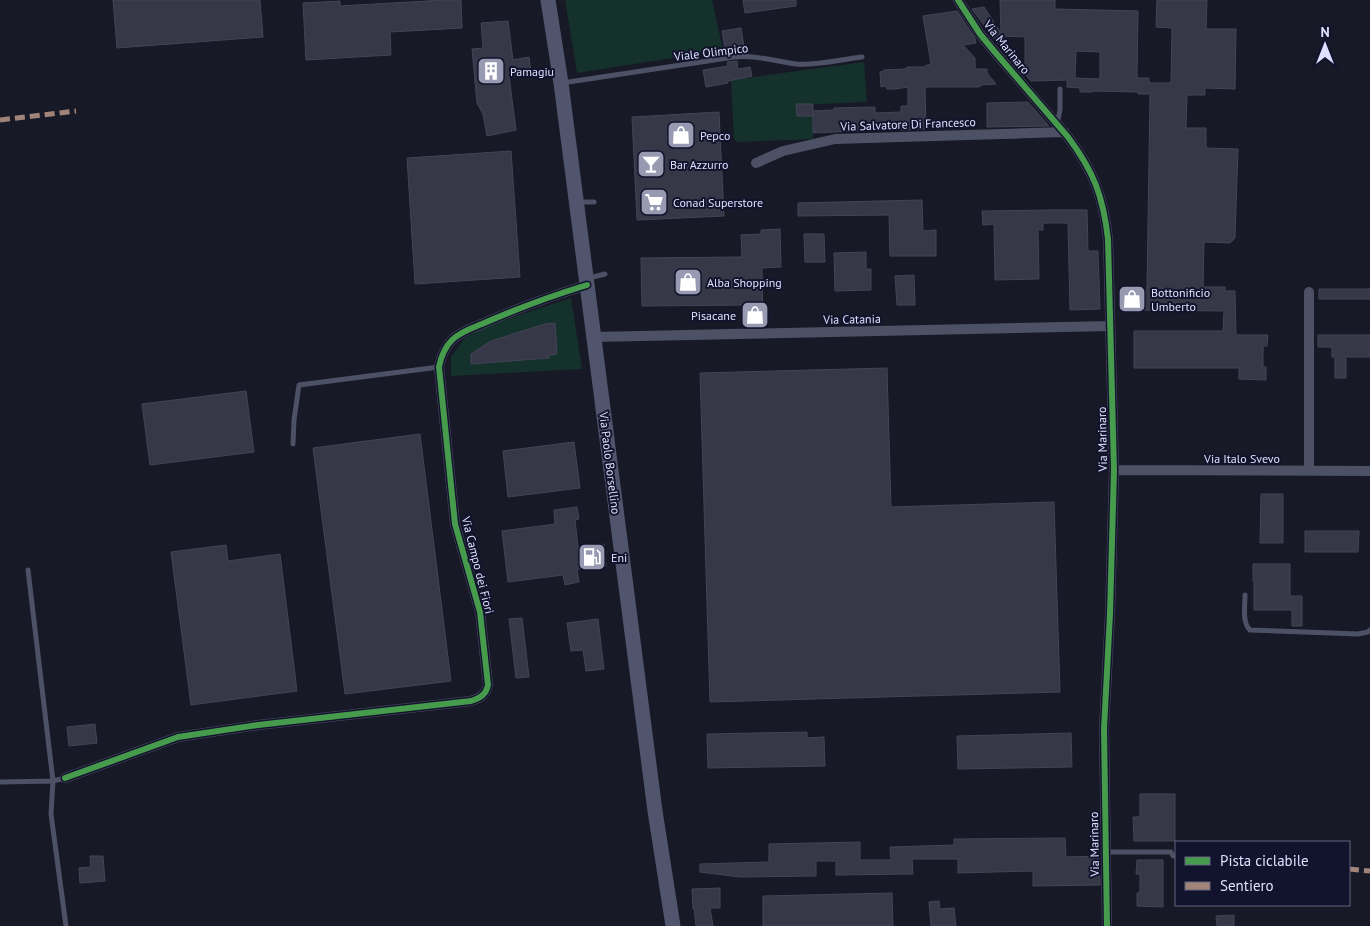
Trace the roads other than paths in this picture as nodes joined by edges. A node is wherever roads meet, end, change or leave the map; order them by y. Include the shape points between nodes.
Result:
1 (548, 0) edge
2 (958, 0) edge
3 (862, 57) dead end
4 (562, 84) junction
5 (1060, 90) dead end
6 (1061, 128) junction
7 (756, 163) dead end
8 (594, 202) dead end
9 (576, 203) junction
10 (605, 274) dead end
11 (586, 282) junction
12 (1309, 292) dead end
13 (1110, 326) junction
14 (594, 337) junction
15 (439, 367) junction
16 (293, 444) dead end
17 (1114, 470) junction
18 (1310, 470) junction
19 (1370, 471) edge
20 (28, 570) dead end
21 (1245, 595) dead end
22 (1370, 630) edge
23 (65, 778) joint
24 (52, 781) junction
25 (0, 782) edge
26 (1105, 852) junction
27 (1173, 856) dead end
28 (66, 926) edge
29 (673, 926) edge
30 (1106, 926) edge

1 - 4 main road, Via Paolo Borsellino
2 - 6 street, Via Marinaro via 989,45
3 - 4 lane, Viale Olimpico via 797,64 757,57 734,57
4 - 9 main road, Via Paolo Borsellino
5 - 6 lane
6 - 7 street, Via Salvatore Di Francesco via 835,139 783,151
6 - 13 street, Via Marinaro via 1082,155 1104,207
8 - 9 lane
9 - 11 main road, Via Paolo Borsellino
10 - 11 lane
11 - 14 main road, Via Paolo Borsellino
11 - 15 street, Via Campo dei Fiori via 463,332 452,339
12 - 18 street
13 - 14 street, Via Catania
13 - 17 street, Via Marinaro
14 - 29 main road, Via Paolo Borsellino
15 - 16 lane via 299,385
15 - 23 street, Via Campo dei Fiori via 455,524 480,612 488,684 485,694 471,701 178,737
17 - 18 street, Via Italo Svevo
17 - 26 street, Via Marinaro via 1104,729
18 - 19 street, Via Italo Svevo
20 - 24 lane
21 - 22 lane via 1246,626 1250,630 1358,634
23 - 24 lane
24 - 25 lane
24 - 28 lane via 52,814
26 - 27 lane, Via Marinaro via 1171,852
26 - 30 street, Via Marinaro

